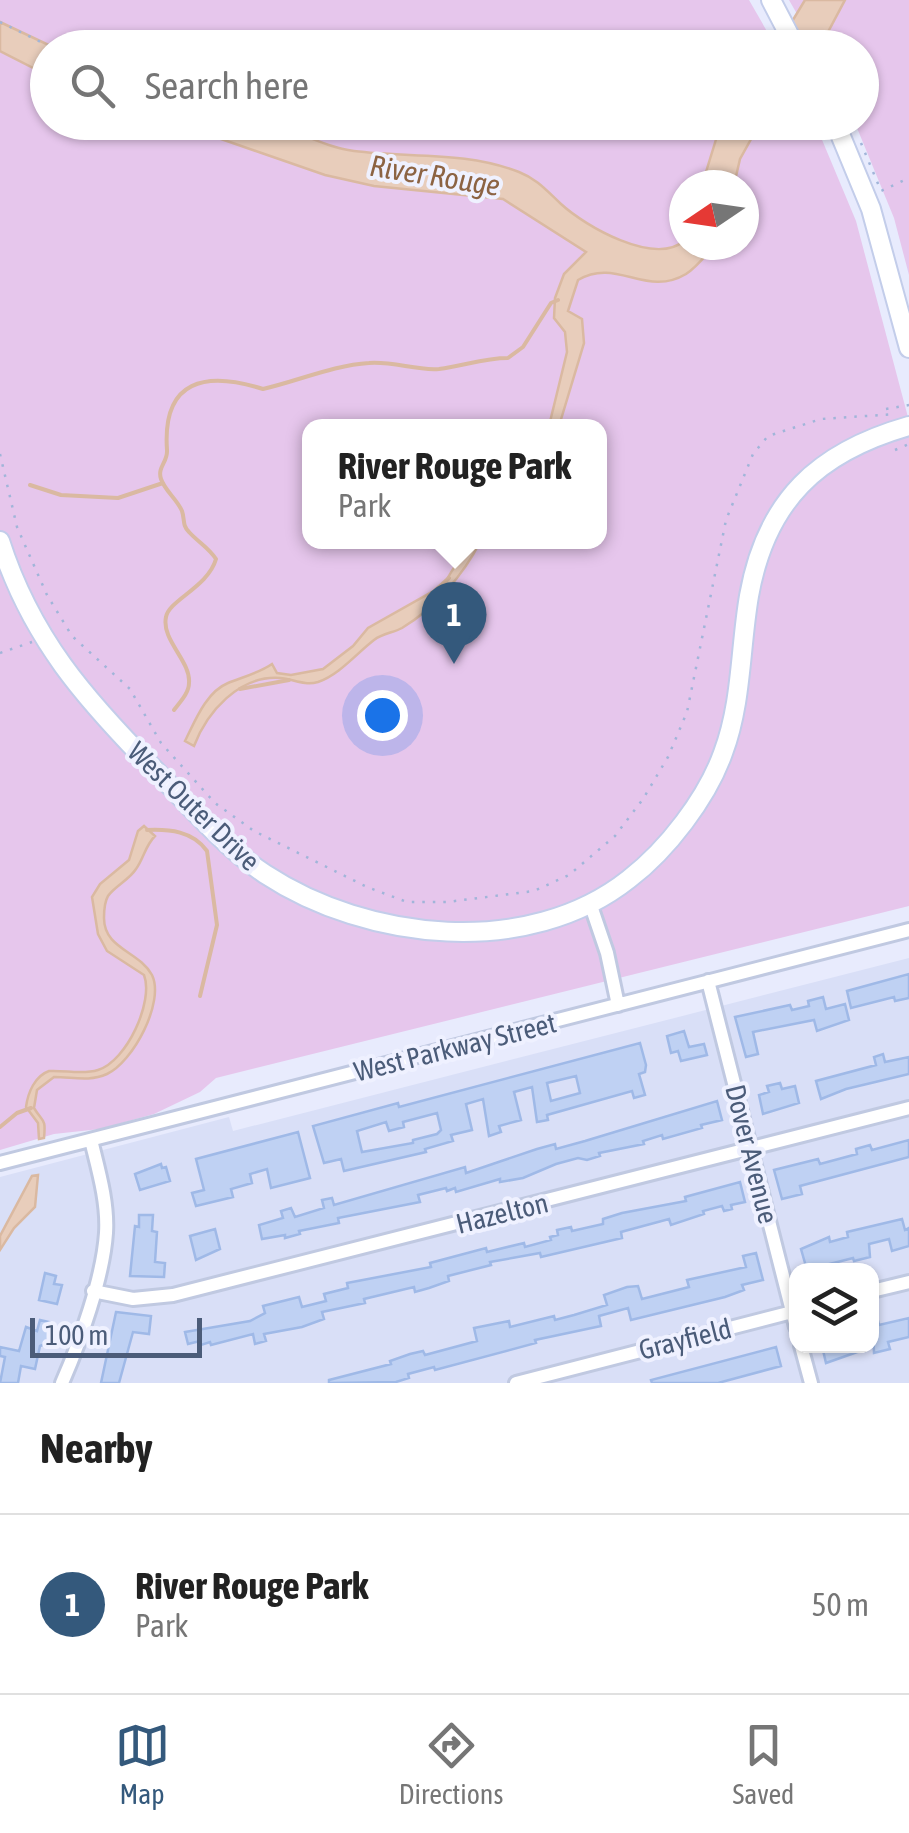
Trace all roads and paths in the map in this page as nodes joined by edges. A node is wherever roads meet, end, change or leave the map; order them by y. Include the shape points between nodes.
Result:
1 (771, 0) edge
2 (0, 22) edge
3 (787, 30) edge
4 (30, 37) edge
5 (842, 140) edge
6 (860, 141) dead end
7 (909, 178) edge
8 (909, 348) edge
9 (909, 404) edge
10 (886, 409) dead end
11 (909, 426) edge
12 (890, 433) junction
13 (909, 444) edge
14 (0, 454) edge
15 (0, 541) edge
16 (42, 637) junction
17 (0, 653) edge
18 (590, 903) junction
19 (909, 930) edge
20 (708, 982) junction
21 (618, 1005) junction
22 (909, 1108) edge
23 (91, 1140) junction
24 (750, 1149) junction
25 (0, 1163) edge
26 (909, 1282) edge
27 (879, 1289) edge
28 (93, 1291) junction
29 (789, 1293) edge
30 (789, 1312) edge
31 (803, 1353) edge
32 (62, 1383) edge
33 (516, 1383) edge
34 (811, 1383) edge

1 - 3 main road
2 - 4 path
5 - 8 main road via 871,209
6 - 7 path via 881,192
9 - 10 path
11 - 12 main road, West Outer Drive
12 - 13 path
12 - 14 path via 822,418 768,436 753,454 726,520 687,712 643,798 614,836 568,875 534,891 447,902 407,902 367,888 254,831 215,803 161,743 130,689 72,636 46,595 17,527
12 - 18 main road, West Outer Drive via 833,456 799,485 773,525 749,595 723,754 678,832 628,880
15 - 16 main road, West Outer Drive
16 - 17 path
16 - 18 main road, West Outer Drive via 99,714 220,837 313,901 418,931 480,932
18 - 21 street
19 - 20 street, West Parkway Street
20 - 21 street, West Parkway Street
20 - 24 street, Dover Avenue
21 - 23 street, West Parkway Street
22 - 24 street, Hazelton
23 - 25 street, West Parkway Street
23 - 28 street via 106,1233
24 - 28 street, Hazelton via 173,1296
24 - 29 street, Dover Avenue
26 - 27 street
28 - 32 street
30 - 33 street, Grayfield
31 - 34 street

